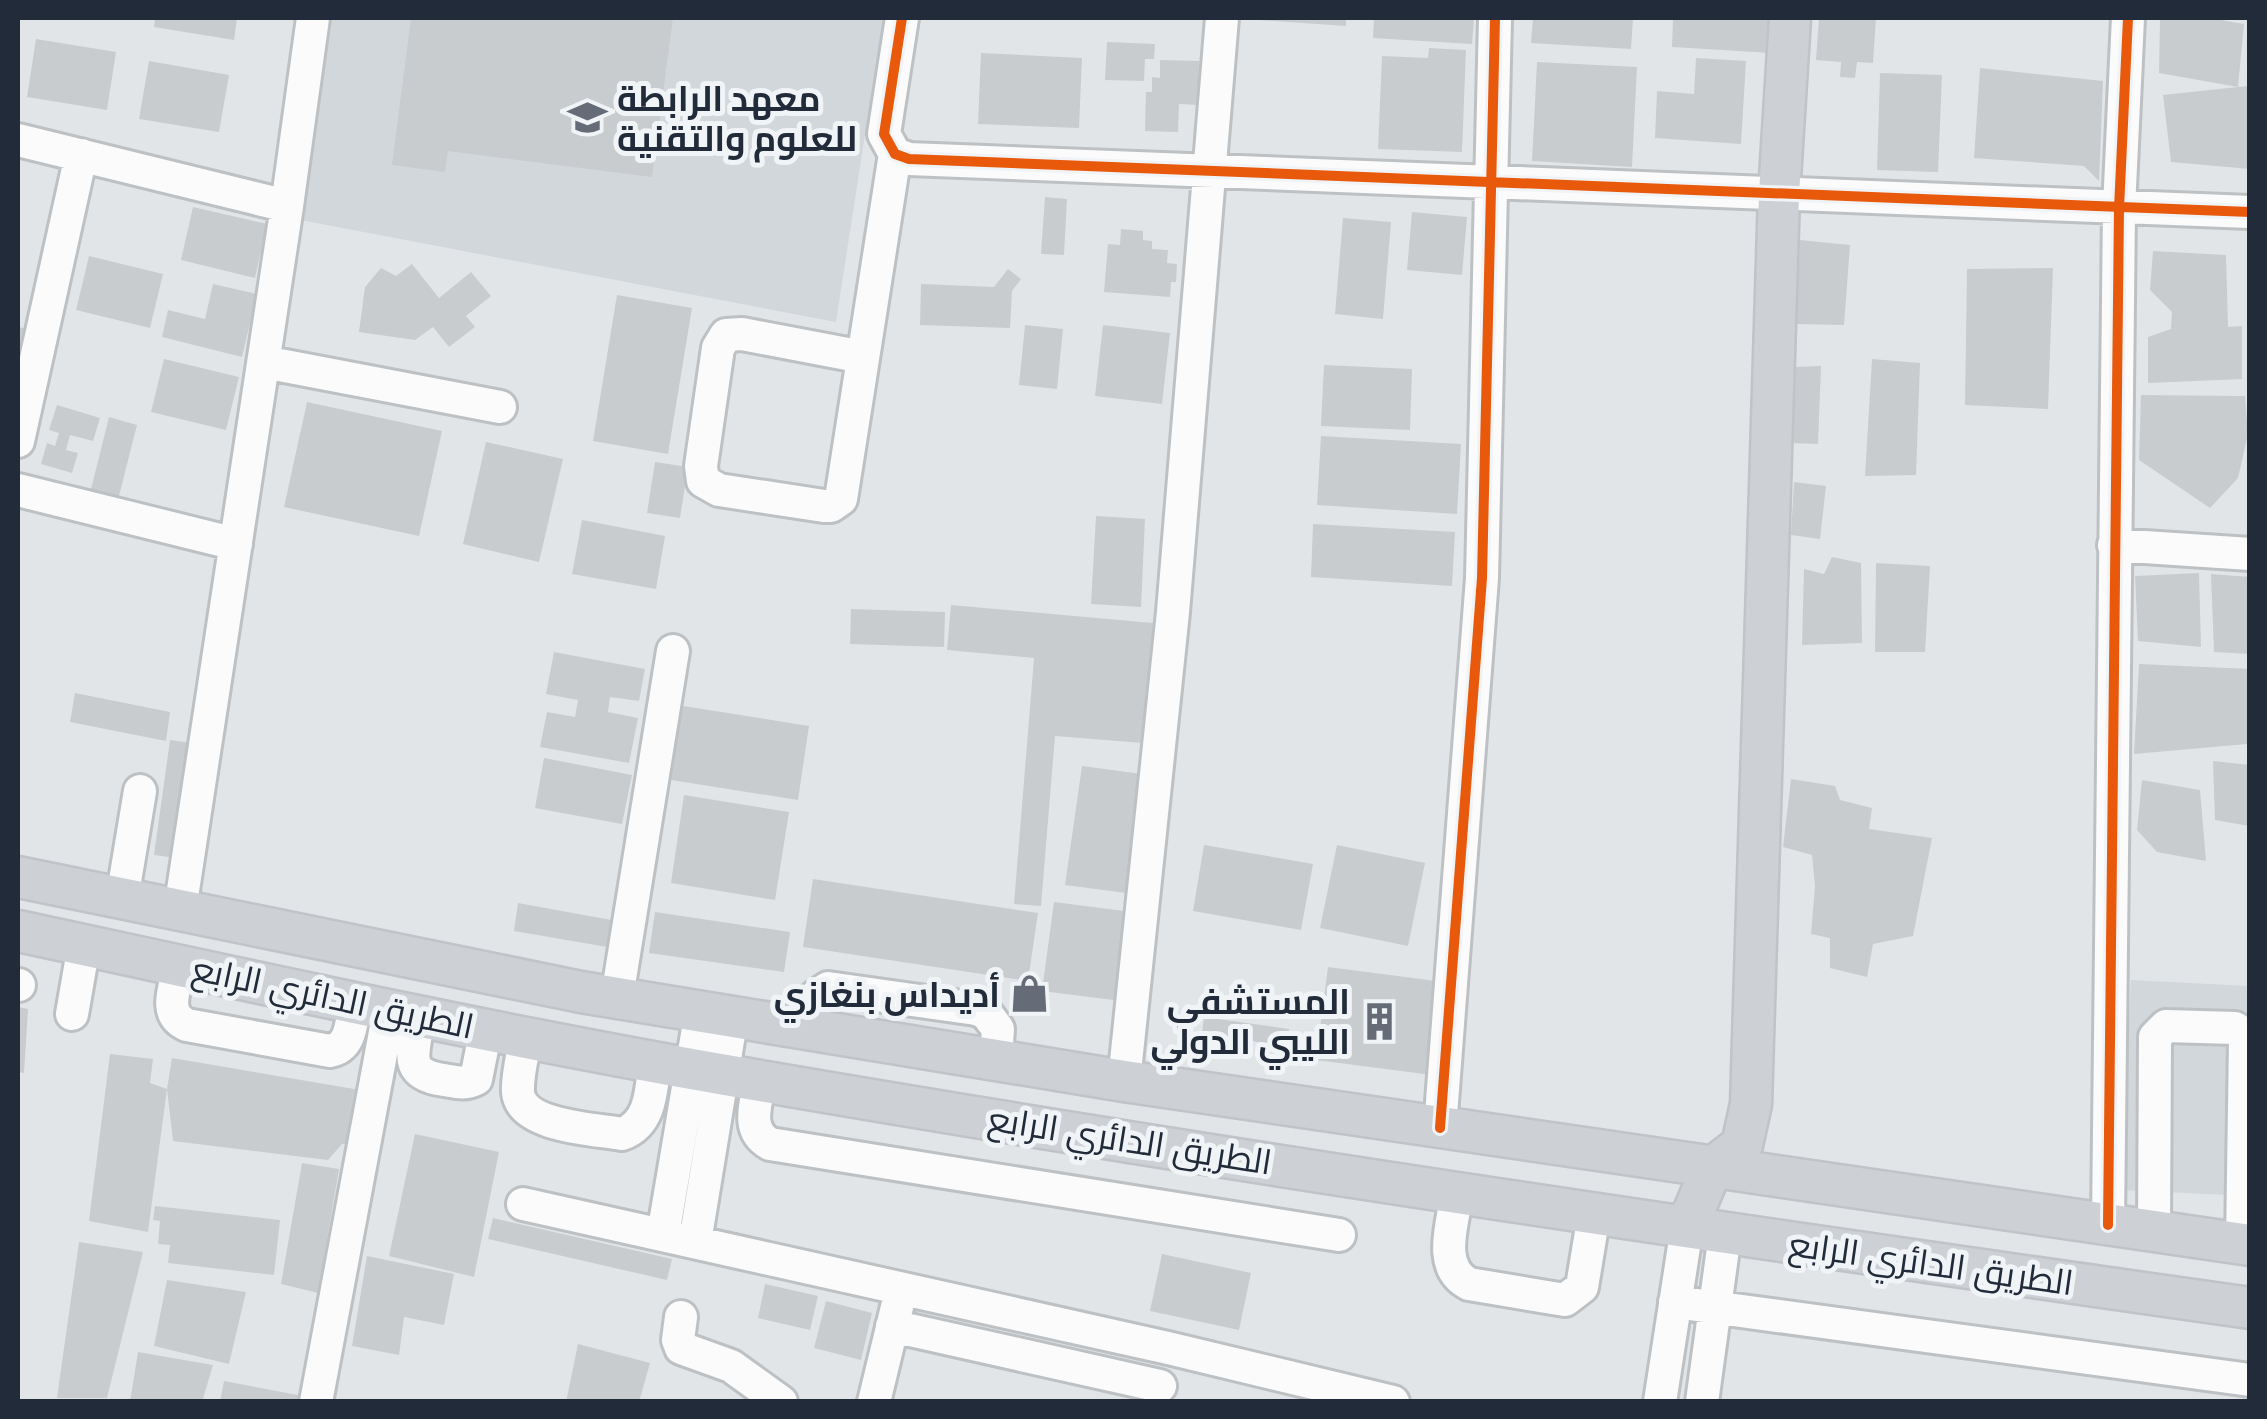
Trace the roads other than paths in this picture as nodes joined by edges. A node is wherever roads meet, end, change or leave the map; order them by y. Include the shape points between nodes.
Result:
1 (313, 18) edge
2 (902, 18) edge
3 (1222, 18) edge
4 (1495, 18) edge
5 (1790, 18) edge
6 (2128, 18) edge
7 (18, 140) edge
8 (895, 154) junction
9 (81, 156) junction
10 (1210, 172) junction
11 (1492, 183) junction
12 (1778, 194) junction
13 (288, 206) junction
14 (2119, 208) junction
15 (2250, 212) edge
16 (863, 356) junction
17 (264, 362) junction
18 (500, 406) dead end
19 (18, 441) edge
20 (18, 490) edge
21 (236, 544) junction
22 (2114, 545) junction
23 (2250, 554) edge
24 (673, 650) dead end
25 (140, 791) dead end
26 (18, 877) edge
27 (122, 899) junction
28 (180, 910) junction
29 (18, 932) edge
30 (84, 946) junction
31 (180, 966) junction
32 (617, 997) junction
33 (388, 1010) junction
34 (72, 1014) dead end
35 (716, 1014) junction
36 (486, 1029) junction
37 (526, 1036) junction
38 (708, 1071) junction
39 (1124, 1081) junction
40 (1440, 1128) junction
41 (1712, 1168) junction
42 (1457, 1193) junction
43 (523, 1204) dead end
44 (1594, 1214) junction
45 (2108, 1225) junction
46 (1706, 1231) junction
47 (2154, 1232) junction
48 (1338, 1234) dead end
49 (663, 1235) junction
50 (695, 1242) junction
51 (2246, 1245) edge
52 (901, 1288) junction
53 (1675, 1302) junction
54 (1715, 1308) junction
55 (2250, 1308) edge
56 (680, 1317) dead end
57 (892, 1326) junction
58 (1168, 1348) junction
59 (2250, 1380) edge
60 (1158, 1394) edge
61 (1359, 1397) edge
62 (316, 1402) edge
63 (781, 1402) edge
64 (874, 1402) edge
65 (1393, 1402) edge
66 (1660, 1402) edge
67 (1702, 1402) edge

1 - 13 street
2 - 8 street via 884,134
3 - 10 street
4 - 11 street
5 - 12 main road
6 - 14 street
7 - 9 street
8 - 10 street
8 - 16 street
9 - 13 street
9 - 19 street
10 - 11 street
10 - 39 street
11 - 12 street
11 - 40 street via 1482,578
12 - 14 street
12 - 41 main road via 1751,1104 1742,1146
13 - 17 street
14 - 15 street
14 - 22 street
16 - 16 street via 837,503 718,490 703,481 718,348 726,336
17 - 18 street
17 - 21 street
20 - 21 street
21 - 28 street
22 - 23 street
22 - 45 street
24 - 32 street
25 - 27 street
26 - 27 main road, الطريق الدائري الرابع
27 - 28 main road, الطريق الدائري الرابع
28 - 32 main road, الطريق الدائري الرابع
29 - 30 main road, الطريق الدائري الرابع
30 - 31 main road, الطريق الدائري الرابع
30 - 34 street
31 - 33 main road, الطريق الدائري الرابع
31 - 33 street via 171,1008 187,1025 330,1051
32 - 35 main road, الطريق الدائري الرابع
33 - 36 main road, الطريق الدائري الرابع
33 - 36 street via 418,1073 427,1078 466,1084 476,1079
33 - 62 street
35 - 38 street
35 - 39 main road, الطريق الدائري الرابع
36 - 37 main road, الطريق الدائري الرابع
37 - 38 main road, الطريق الدائري الرابع
37 - 38 street via 519,1099 538,1118 622,1134
38 - 42 main road, الطريق الدائري الرابع
38 - 48 street via 770,1144
38 - 49 street
38 - 50 street
39 - 40 main road, الطريق الدائري الرابع
40 - 41 main road, الطريق الدائري الرابع
41 - 45 main road, الطريق الدائري الرابع
41 - 46 main road
42 - 44 main road, الطريق الدائري الرابع
42 - 44 street via 1451,1268 1469,1284 1565,1300 1584,1280
43 - 49 street
44 - 46 main road, الطريق الدائري الرابع
45 - 47 main road, الطريق الدائري الرابع
46 - 53 street
46 - 54 street
46 - 55 main road, الطريق الدائري الرابع
47 - 51 main road, الطريق الدائري الرابع
47 - 51 street via 2155,1037 2166,1026 2235,1028 2245,1040
49 - 50 street
50 - 52 street
52 - 57 street
52 - 58 street
53 - 54 street
53 - 66 street
54 - 59 street
54 - 67 street
56 - 63 street via 681,1348 731,1366
57 - 60 street
57 - 64 street
58 - 60 street
58 - 61 street
61 - 65 street

